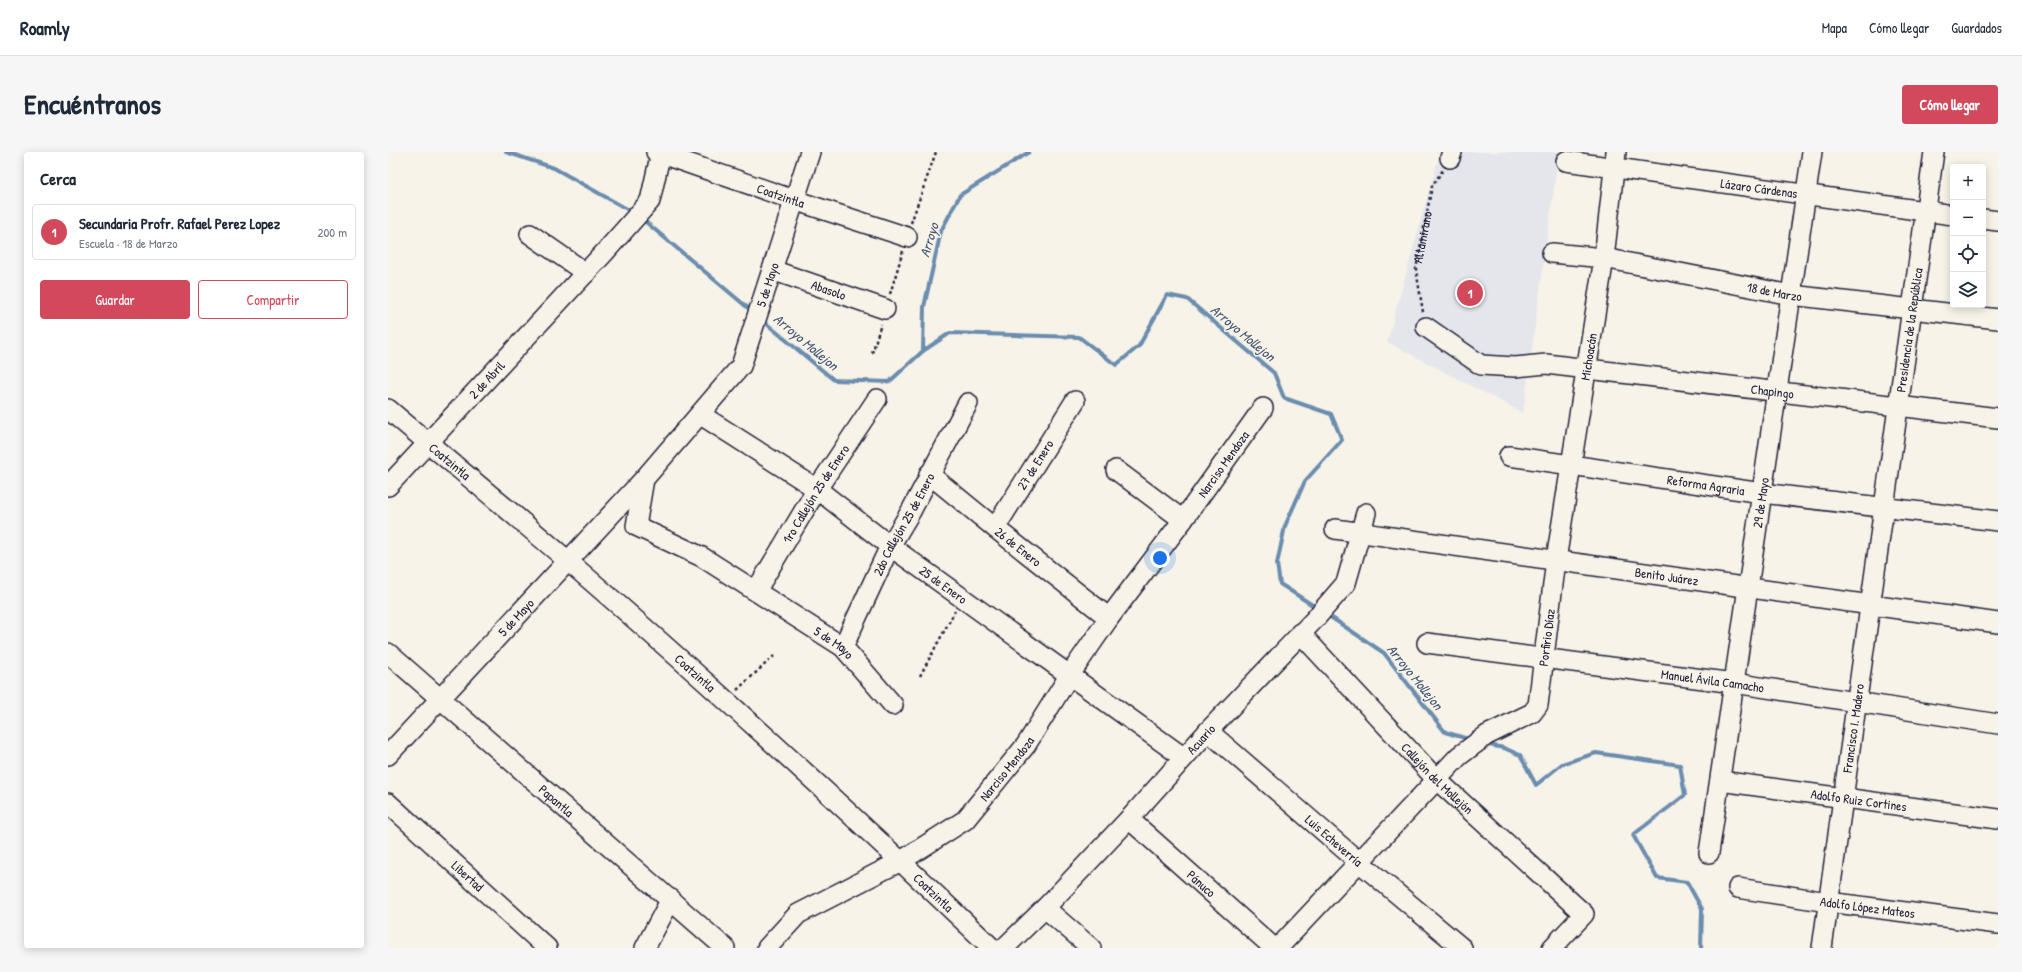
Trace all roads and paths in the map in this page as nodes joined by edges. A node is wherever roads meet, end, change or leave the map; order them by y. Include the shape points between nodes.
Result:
1 (810, 152) edge
2 (1812, 152) edge
3 (1934, 152) edge
4 (659, 153) edge
5 (1451, 155) edge
6 (1615, 159) edge
7 (1566, 161) dead end
8 (1806, 196) junction
9 (794, 200) junction
10 (1925, 211) junction
11 (1950, 215) edge
12 (1986, 219) edge
13 (1998, 221) edge
14 (530, 234) dead end
15 (907, 237) dead end
16 (1552, 253) dead end
17 (1604, 258) junction
18 (586, 273) junction
19 (770, 277) junction
20 (1791, 295) junction
21 (885, 309) dead end
22 (1912, 309) junction
23 (1998, 319) edge
24 (1426, 327) joint
25 (1587, 369) junction
26 (1777, 392) junction
27 (877, 399) dead end
28 (1075, 401) dead end
29 (968, 404) dead end
30 (1898, 406) junction
31 (1263, 408) dead end
32 (388, 409) edge
33 (701, 414) junction
34 (1998, 418) edge
35 (428, 443) junction
36 (1509, 456) dead end
37 (1571, 464) junction
38 (1116, 470) dead end
39 (930, 474) junction
40 (644, 479) junction
41 (388, 486) edge
42 (817, 489) junction
43 (1762, 493) junction
44 (1884, 508) junction
45 (1366, 513) dead end
46 (1183, 520) junction
47 (1998, 521) edge
48 (995, 528) junction
49 (1335, 529) dead end
50 (1362, 532) junction
51 (890, 546) junction
52 (1556, 560) junction
53 (568, 562) junction
54 (1748, 588) junction
55 (756, 591) junction
56 (962, 598) junction
57 (1870, 605) junction
58 (1109, 618) junction
59 (1998, 623) edge
60 (1300, 634) junction
61 (1427, 642) dead end
62 (843, 646) junction
63 (388, 653) edge
64 (774, 656) dead end
65 (1545, 658) junction
66 (920, 676) dead end
67 (1069, 676) junction
68 (1734, 683) junction
69 (439, 698) junction
70 (725, 701) junction
71 (1856, 702) junction
72 (893, 705) dead end
73 (1998, 724) edge
74 (1208, 730) junction
75 (388, 755) edge
76 (1183, 757) junction
77 (1437, 780) junction
78 (1720, 780) junction
79 (1843, 797) junction
80 (388, 802) edge
81 (1129, 819) junction
82 (1998, 819) edge
83 (1710, 854) dead end
84 (900, 861) junction
85 (1359, 862) junction
86 (1738, 888) dead end
87 (671, 899) junction
88 (1828, 902) junction
89 (1046, 908) junction
90 (1998, 924) edge
91 (547, 948) edge
92 (644, 948) edge
93 (725, 948) edge
94 (767, 948) edge
95 (992, 948) edge
96 (1004, 948) edge
97 (1090, 948) edge
98 (1274, 948) edge
99 (1278, 948) edge
100 (1462, 948) edge
101 (1552, 948) edge
102 (1822, 948) edge

1 - 9 street, 5 de Mayo
2 - 8 street, 29 de Mayo
3 - 10 street, Presidencia de la República
4 - 9 street, Coatzintla
4 - 18 street, 2 de Abril via 650,201
5 - 24 path, Altamirano via 1432,186 1416,269
6 - 7 street, Lázaro Cárdenas
6 - 8 street, Lázaro Cárdenas
6 - 17 street, Michoacán
8 - 10 street, Lázaro Cárdenas
8 - 20 street, 29 de Mayo
9 - 15 street, Coatzintla
9 - 19 street, 5 de Mayo
10 - 11 street, Lázaro Cárdenas
10 - 22 street, Presidencia de la República
12 - 13 street
14 - 18 street
16 - 17 street, 18 de Marzo
17 - 20 street, 18 de Marzo
17 - 25 street, Michoacán
18 - 35 street, 2 de Abril
19 - 21 street, Abasolo
19 - 33 street, 5 de Mayo via 741,366
20 - 22 street, 18 de Marzo
20 - 26 street, 29 de Mayo
22 - 23 street, 18 de Marzo
22 - 30 street, Presidencia de la República
24 - 25 street, Chapingo via 1481,365 1515,367 1546,364
25 - 26 street, Chapingo
25 - 37 street, Michoacán
26 - 30 street, Chapingo
26 - 43 street, 29 de Mayo
27 - 42 street, 1ro Callejón 25 de Enero
28 - 48 street, 27 de Enero
29 - 39 street, 2do Callejón 25 de Enero
30 - 34 street, Chapingo
30 - 44 street, Presidencia de la República
31 - 46 street, Narciso Mendoza
32 - 35 street, Coatzintla
33 - 40 street, 5 de Mayo
33 - 42 street, 25 de Enero
35 - 41 street, 2 de Abril
35 - 53 street, Coatzintla
36 - 37 street, Reforma Agraria
37 - 43 street, Reforma Agraria
37 - 52 street, Michoacán
38 - 46 street
39 - 48 street, 26 de Enero
39 - 51 street, 2do Callejón 25 de Enero
40 - 53 street, 5 de Mayo
40 - 55 street, 5 de Mayo via 636,526 702,557
42 - 51 street, 25 de Enero
42 - 55 street, 1ro Callejón 25 de Enero
43 - 44 street, Reforma Agraria
43 - 54 street, 29 de Mayo
44 - 47 street, Reforma Agraria
44 - 57 street, Francisco I. Madero
45 - 50 street, Acuario
46 - 58 street, Narciso Mendoza
48 - 58 street, 26 de Enero
49 - 50 street, Benito Juárez
50 - 52 street, Benito Juárez
50 - 60 street, Acuario via 1346,583
51 - 56 street, 25 de Enero
51 - 62 street, 2do Callejón 25 de Enero
52 - 54 street, Benito Juárez
52 - 65 street, Porfirio Díaz
53 - 69 street, 5 de Mayo
53 - 70 street, Coatzintla
54 - 57 street, Benito Juárez
54 - 68 street, 29 de Mayo
55 - 62 street, 5 de Mayo
56 - 66 path
56 - 67 street, 25 de Enero
57 - 59 street, Benito Juárez
57 - 71 street, Francisco I. Madero
58 - 67 street, Narciso Mendoza
60 - 74 street, Acuario
60 - 77 street, Callejón del Mollejón
61 - 65 street, Manuel Ávila Camacho
62 - 72 street, 5 de Mayo
63 - 69 street, Papantla
64 - 70 path
65 - 68 street, Manuel Ávila Camacho
65 - 77 street, Porfirio Díaz via 1538,705 1532,713 1487,735 1459,756
67 - 76 street, 25 de Enero
67 - 84 street, Narciso Mendoza via 1026,745 966,820
68 - 71 street, Manuel Ávila Camacho
68 - 78 street, 29 de Mayo
69 - 75 street, 5 de Mayo
69 - 87 street, Papantla
70 - 84 street, Coatzintla
71 - 73 street, Manuel Ávila Camacho
71 - 79 street, Francisco I. Madero
74 - 76 street, Acuario
74 - 85 street, Luis Echeverría
76 - 81 street, Acuario
77 - 85 street
77 - 101 street, Callejón del Mollejón via 1584,914
78 - 79 street, Adolfo Ruiz Cortines
78 - 83 street, 29 de Mayo
79 - 82 street, Adolfo Ruiz Cortines
79 - 88 street, Francisco I. Madero
80 - 91 street, Libertad
81 - 89 street, Acuario
81 - 98 street, Pánuco
84 - 94 street, Narciso Mendoza via 798,914
84 - 95 street, Coatzintla
85 - 99 street
85 - 100 street, Luis Echeverría
86 - 88 street, Adolfo López Mateos
87 - 92 street
87 - 93 street, Papantla
88 - 90 street, Adolfo López Mateos
88 - 102 street, Francisco I. Madero
89 - 96 street, Acuario
89 - 97 street

